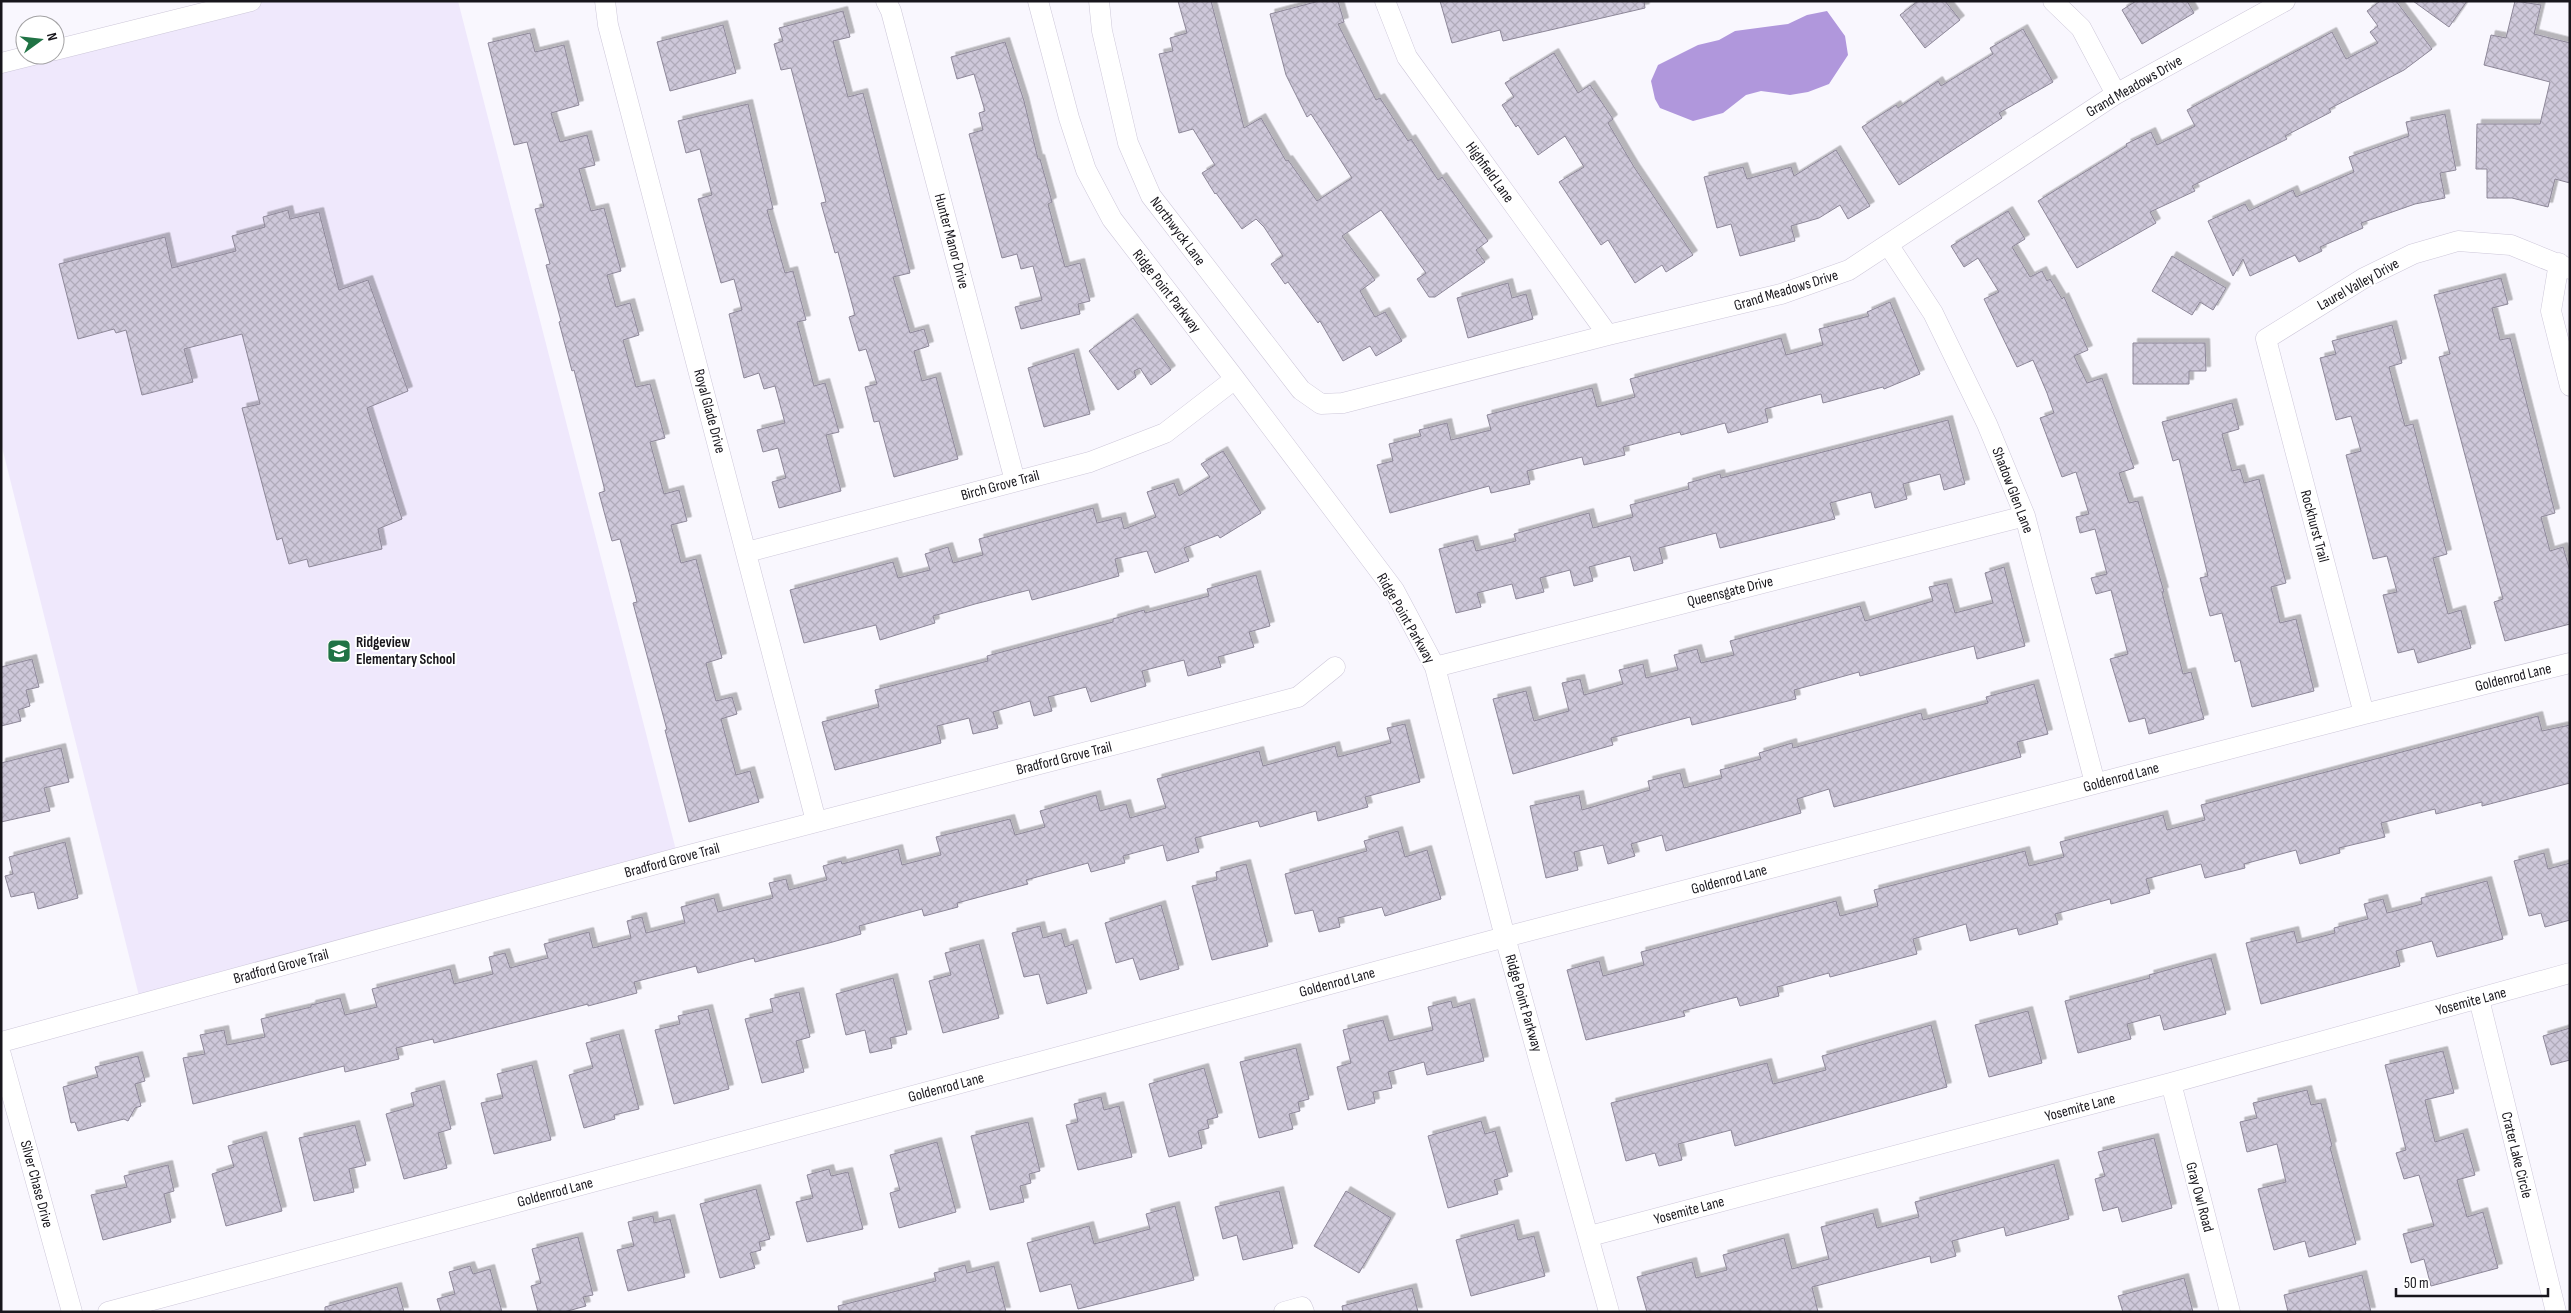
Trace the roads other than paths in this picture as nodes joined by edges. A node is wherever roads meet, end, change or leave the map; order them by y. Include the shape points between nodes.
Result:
1 (251, 1) edge
2 (605, 1) edge
3 (886, 1) edge
4 (1099, 1) edge
5 (1386, 1) edge
6 (2053, 1) edge
7 (2285, 1) edge
8 (1037, 2) edge
9 (65, 48) edge
10 (15, 60) edge
11 (1, 63) edge
12 (2116, 94) junction
13 (1889, 246) junction
14 (2565, 266) edge
15 (1608, 335) junction
16 (2266, 339) joint
17 (1236, 378) junction
18 (2570, 386) edge
19 (1343, 403) joint
20 (1015, 481) junction
21 (2025, 516) junction
22 (747, 552) junction
23 (2570, 663) edge
24 (1435, 667) junction
25 (1335, 668) dead end
26 (2364, 714) junction
27 (2095, 783) junction
28 (816, 821) junction
29 (1505, 937) junction
30 (2570, 973) edge
31 (2478, 999) junction
32 (1, 1042) edge
33 (1, 1055) edge
34 (2171, 1083) junction
35 (1590, 1236) junction
36 (72, 1312) edge
37 (108, 1312) edge
38 (1609, 1312) edge
39 (2230, 1312) edge
40 (2556, 1312) edge

1 - 9 street
2 - 22 street, Royal Glade Drive via 608,24
3 - 20 street, Hunter Manor Drive
4 - 19 street, Northwyck Lane via 1102,31 1128,143 1151,196 1302,390 1321,404
5 - 15 street, Highfield Lane via 1407,57
6 - 12 street via 2081,28
7 - 12 street, Grand Meadows Drive
8 - 17 street, Ridge Point Parkway via 1086,170 1112,220
10 - 11 street
12 - 13 street, Grand Meadows Drive
13 - 15 street, Grand Meadows Drive via 1849,270 1781,294
13 - 21 street, Shadow Glen Lane via 1933,313 1987,424
14 - 16 street, Laurel Valley Drive via 2511,245 2458,241 2413,254 2364,278
14 - 18 street via 2550,311
15 - 19 street, Grand Meadows Drive
16 - 26 street, Rockhurst Trail
17 - 20 street, Birch Grove Trail via 1165,433 1090,462
17 - 24 street, Ridge Point Parkway via 1394,590
20 - 22 street, Birch Grove Trail
21 - 24 street, Queensgate Drive
21 - 27 street, Shadow Glen Lane
22 - 28 street, Royal Glade Drive
23 - 26 street, Goldenrod Lane
24 - 29 street, Ridge Point Parkway
25 - 28 street, Bradford Grove Trail via 1298,697
26 - 27 street, Goldenrod Lane
27 - 29 street, Goldenrod Lane
28 - 32 street, Bradford Grove Trail
29 - 35 street, Ridge Point Parkway
29 - 37 street, Goldenrod Lane
30 - 31 street, Yosemite Lane
31 - 34 street, Yosemite Lane
31 - 40 street, Crater Lake Circle
33 - 36 street, Silver Chase Drive
34 - 35 street, Yosemite Lane
34 - 39 street, Gray Owl Road
35 - 38 street, Ridge Point Parkway

